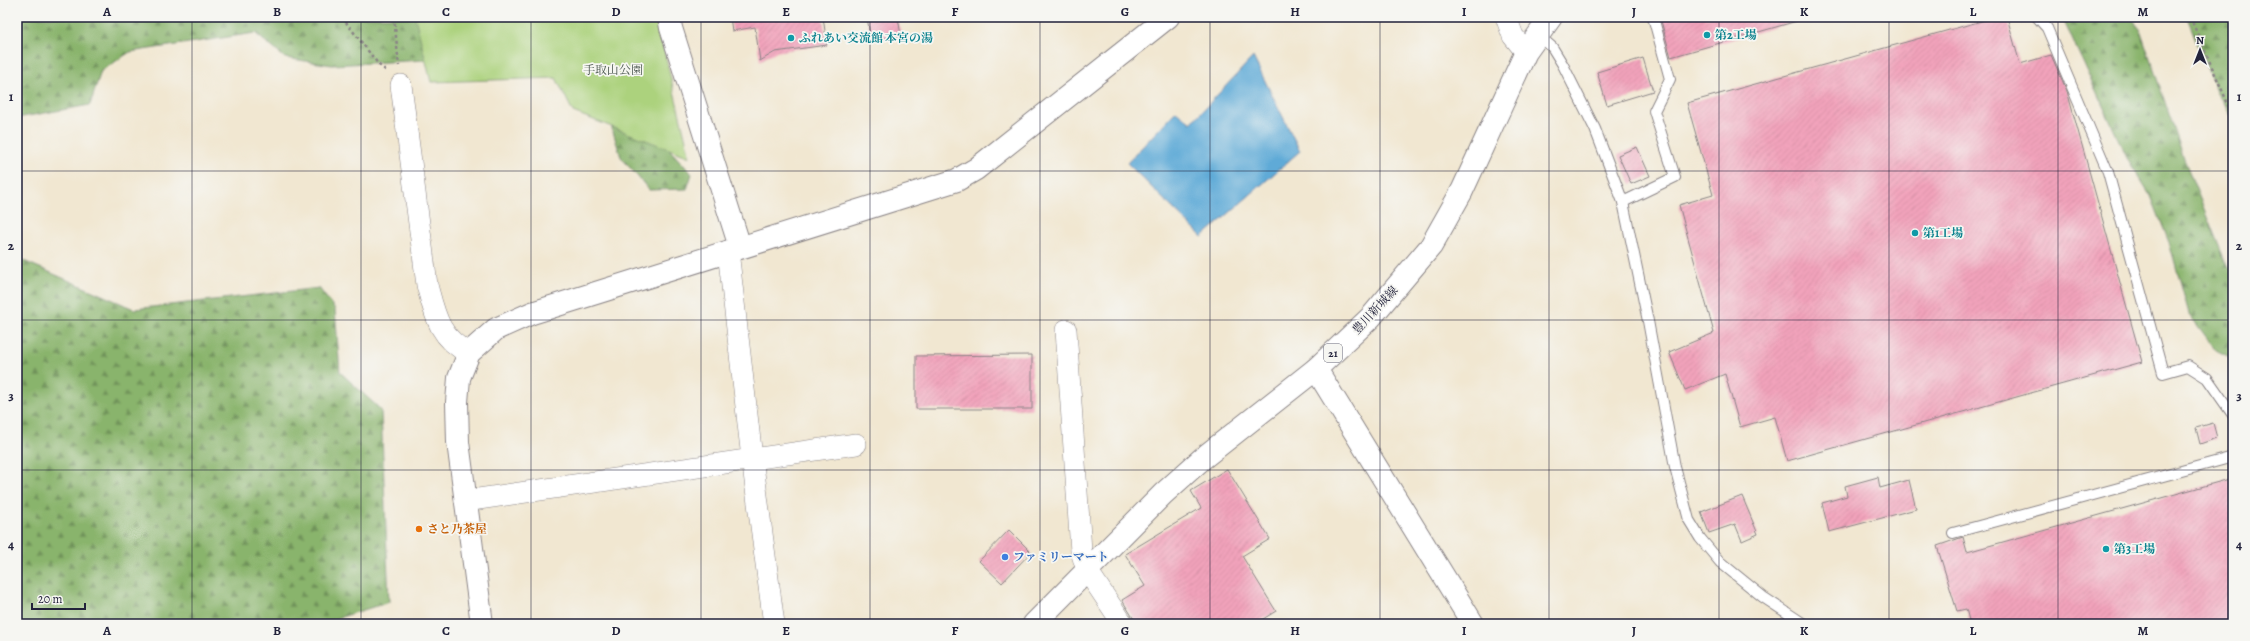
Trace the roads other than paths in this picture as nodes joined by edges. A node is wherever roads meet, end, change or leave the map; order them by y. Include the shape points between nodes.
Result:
1 (669, 17) edge
2 (1168, 17) edge
3 (1506, 17) edge
4 (1551, 17) edge
5 (1653, 17) edge
6 (2037, 17) edge
7 (1532, 43) junction
8 (401, 85) road end
9 (1623, 202) junction
10 (734, 249) junction
11 (1066, 330) dead end
12 (469, 353) junction
13 (1316, 369) junction
14 (2233, 415) edge
15 (856, 444) dead end
16 (2233, 457) edge
17 (752, 458) junction
18 (465, 501) junction
19 (1953, 533) dead end
20 (1087, 570) junction
21 (482, 624) edge
22 (774, 624) edge
23 (1034, 624) edge
24 (1123, 624) edge
25 (1473, 624) edge
26 (1804, 624) edge

1 - 10 street
2 - 10 street via 976,169 957,180
3 - 7 street via 1513,36
4 - 7 street, 豊川新城線 / 21
5 - 9 lane via 1670,79 1654,111 1675,177
6 - 14 lane via 2047,28 2108,172 2163,373 2188,366 2207,378
7 - 9 lane via 1552,47 1563,65 1595,129
7 - 13 street, 豊川新城線 / 21 via 1462,191 1431,246 1371,317
8 - 12 street via 427,285 442,331 456,347
9 - 26 lane via 1675,467 1689,520 1720,562 1763,597
10 - 12 street via 532,313 496,329
10 - 17 street
11 - 20 street via 1081,551
12 - 18 street via 459,378 457,402
13 - 20 street, 豊川新城線 / 21 via 1203,458
13 - 25 street
15 - 17 street
16 - 19 lane
17 - 18 street
17 - 22 street
18 - 21 street
20 - 23 street, 豊川新城線 / 21
20 - 24 street

